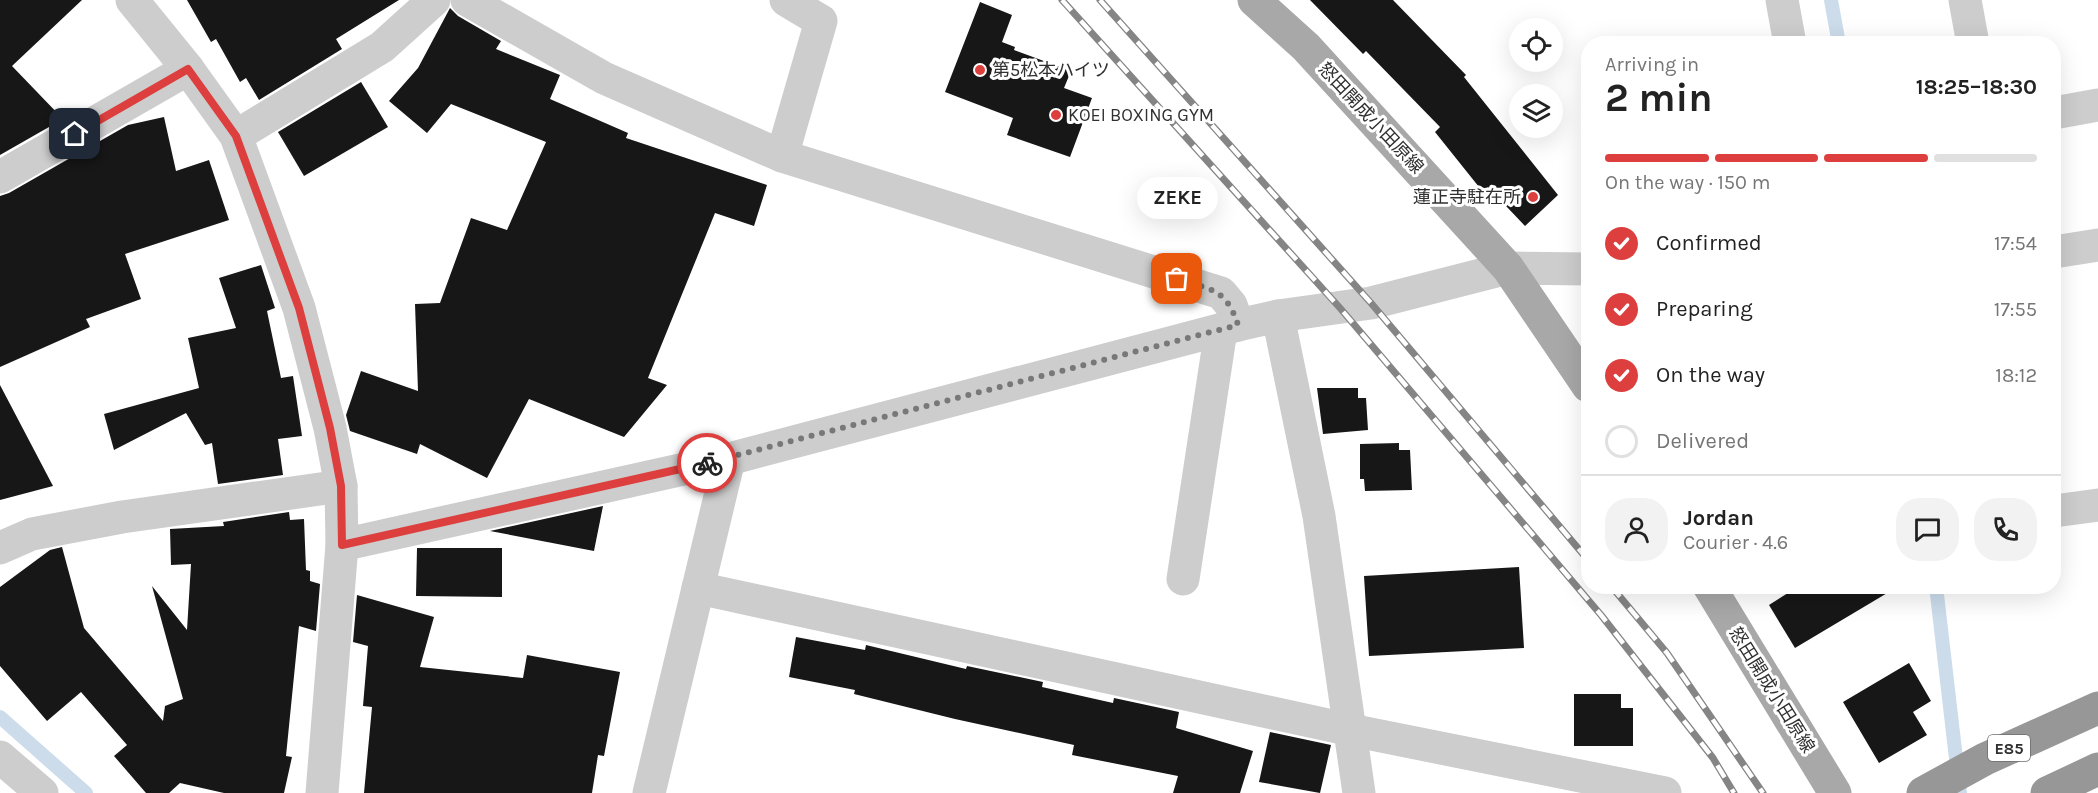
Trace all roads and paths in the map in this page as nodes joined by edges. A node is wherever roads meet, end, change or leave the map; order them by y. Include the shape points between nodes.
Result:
1 (132, 0) edge
2 (434, 0) edge
3 (467, 0) edge
4 (786, 0) edge
5 (1254, 0) edge
6 (1782, 0) edge
7 (1965, 0) edge
8 (1789, 36) edge
9 (1972, 36) edge
10 (188, 69) junction
11 (2098, 105) edge
12 (2061, 111) edge
13 (236, 136) junction
14 (782, 156) junction
15 (0, 177) edge
16 (2098, 245) edge
17 (2061, 251) edge
18 (1508, 268) junction
19 (1581, 269) edge
20 (1278, 316) junction
21 (1229, 327) junction
22 (1581, 376) edge
23 (729, 459) junction
24 (341, 486) junction
25 (2098, 505) edge
26 (2061, 511) edge
27 (342, 545) junction
28 (0, 548) edge
29 (1183, 579) dead end
30 (698, 588) junction
31 (1714, 594) edge
32 (2098, 708) edge
33 (1351, 730) junction
34 (0, 757) edge
35 (2098, 769) edge
36 (42, 793) edge
37 (322, 793) edge
38 (649, 793) edge
39 (1359, 793) edge
40 (1665, 793) edge
41 (1835, 793) edge
42 (1923, 793) edge
43 (2047, 793) edge

1 - 10 street
2 - 13 street via 382,47
3 - 14 street via 604,78
4 - 14 street via 821,21
5 - 18 main road, 怒田開成小田原線 via 1306,47
6 - 8 street
7 - 9 street
10 - 13 street
10 - 15 street
11 - 12 street
13 - 24 street via 299,308
14 - 21 street via 1221,293 1231,305
16 - 17 street
18 - 19 street
18 - 20 street via 1371,303
18 - 22 main road, 怒田開成小田原線
20 - 21 street
20 - 33 street via 1319,516
21 - 23 street
21 - 29 street
23 - 27 street
23 - 30 street
24 - 27 street
24 - 28 street via 122,517 32,534
25 - 26 street
27 - 37 street
30 - 33 street
30 - 38 street
31 - 41 main road, 怒田開成小田原線
32 - 42 highway, E85 via 1985,759
33 - 39 street
33 - 40 street
34 - 36 street
35 - 43 highway

